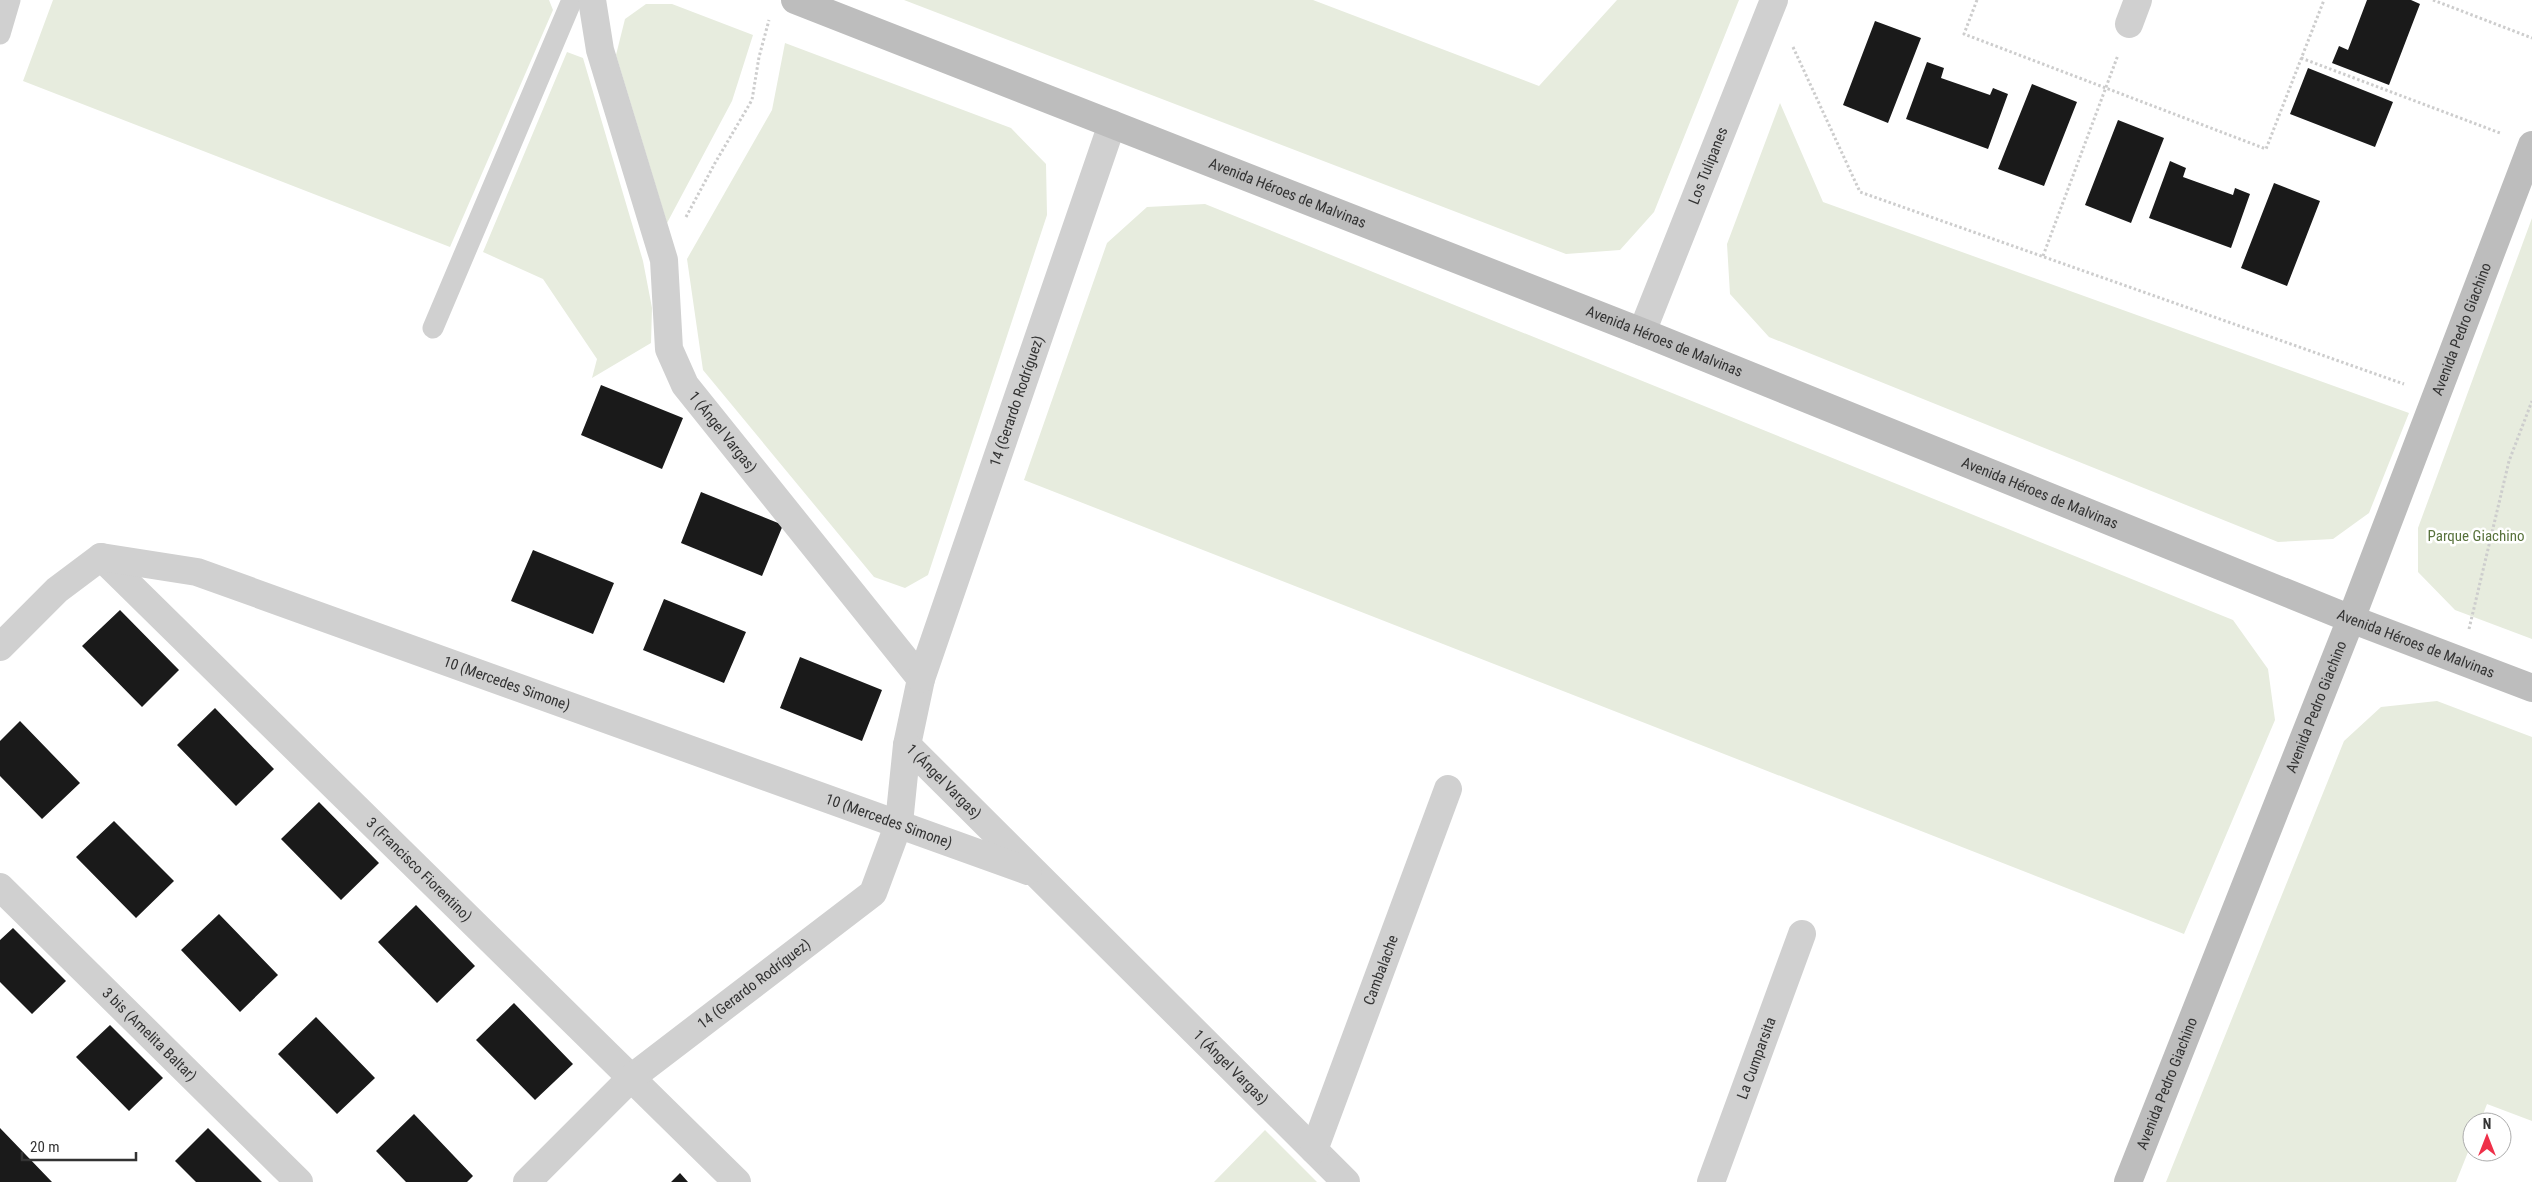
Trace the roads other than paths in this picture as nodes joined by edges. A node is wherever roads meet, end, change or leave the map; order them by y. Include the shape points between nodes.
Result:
1 (10, 0) edge
2 (572, 0) edge
3 (592, 0) edge
4 (795, 0) edge
5 (1773, 2) edge
6 (0, 34) edge
7 (1112, 124) junction
8 (2532, 145) edge
9 (433, 328) dead end
10 (1642, 332) junction
11 (101, 557) junction
12 (2350, 619) junction
13 (0, 647) edge
14 (921, 679) junction
15 (2532, 688) edge
16 (907, 745) junction
17 (1448, 789) dead end
18 (899, 823) junction
19 (1037, 874) junction
20 (0, 888) edge
21 (1802, 934) dead end
22 (631, 1078) junction
23 (1314, 1150) junction
24 (298, 1182) edge
25 (527, 1182) edge
26 (737, 1182) edge
27 (1346, 1182) edge
28 (1712, 1182) edge
29 (2128, 1182) edge

1 - 6 lane
2 - 9 lane
3 - 14 street, 1 (Ángel Vargas) via 600,50 664,260 669,349 684,385
4 - 7 main road, Avenida Héroes de Malvinas
5 - 10 street, Los Tulipanes
7 - 10 main road, Avenida Héroes de Malvinas
7 - 14 street, 14 (Gerardo Rodríguez)
8 - 12 main road, Avenida Pedro Giachino
10 - 12 main road, Avenida Héroes de Malvinas
11 - 13 street via 57,590
11 - 18 street, 10 (Mercedes Simone) via 197,572
11 - 22 street, 3 (Francisco Fiorentino)
12 - 15 main road, Avenida Héroes de Malvinas
12 - 29 main road, Avenida Pedro Giachino
14 - 16 street, 1 (Ángel Vargas)
16 - 18 street, 14 (Gerardo Rodríguez)
16 - 19 street, 1 (Ángel Vargas)
17 - 23 street, Cambalache
18 - 19 street, 10 (Mercedes Simone)
18 - 22 street, 14 (Gerardo Rodríguez) via 873,893
19 - 23 street, 1 (Ángel Vargas)
20 - 24 street, 3 bis (Amelita Baltar)
21 - 28 street, La Cumparsita
22 - 25 street, 14 (Gerardo Rodríguez)
22 - 26 street, 3 (Francisco Fiorentino)
23 - 27 street, 1 (Ángel Vargas)

